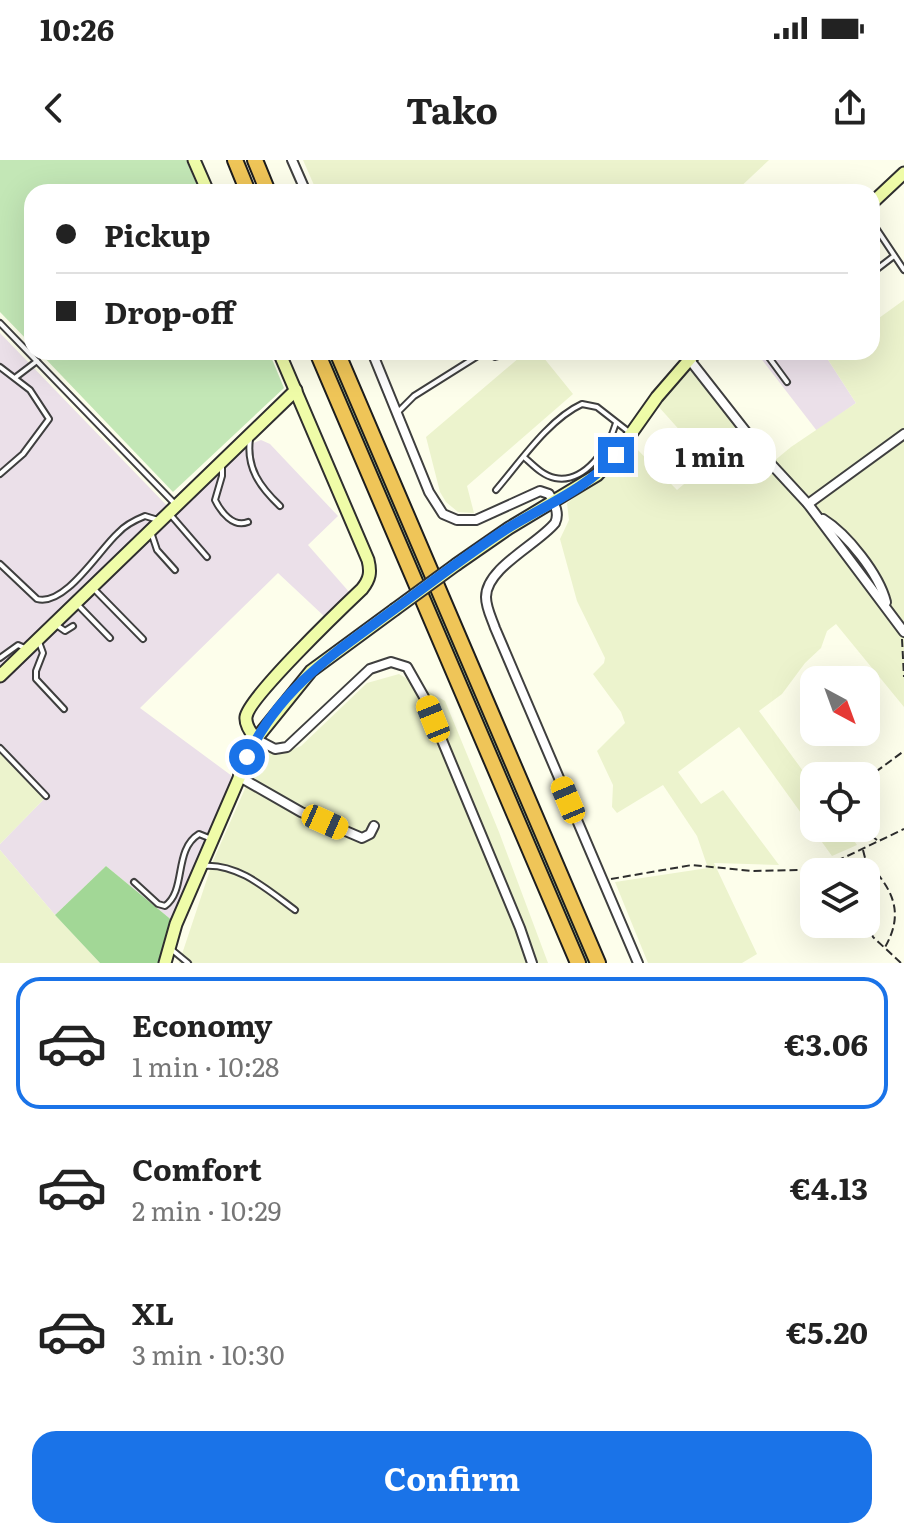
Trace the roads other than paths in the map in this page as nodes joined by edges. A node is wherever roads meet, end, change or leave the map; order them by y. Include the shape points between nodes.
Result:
1 (194, 160) edge
2 (235, 160) edge
3 (255, 160) edge
4 (292, 160) edge
5 (904, 173) edge
6 (204, 184) edge
7 (245, 184) edge
8 (265, 184) edge
9 (302, 184) edge
10 (880, 196) edge
11 (880, 234) edge
12 (894, 256) junction
13 (880, 267) edge
14 (904, 270) edge
15 (0, 323) edge
16 (24, 348) edge
17 (283, 360) edge
18 (320, 360) edge
19 (340, 360) edge
20 (375, 360) edge
21 (471, 360) edge
22 (687, 360) edge
23 (695, 360) edge
24 (771, 360) edge
25 (37, 361) joint
26 (0, 367) edge
27 (15, 377) junction
28 (787, 382) dead end
29 (296, 390) junction
30 (398, 412) junction
31 (616, 423) junction
32 (252, 433) junction
33 (631, 433) junction
34 (904, 434) edge
35 (524, 457) junction
36 (222, 462) junction
37 (0, 474) edge
38 (496, 490) dead end
39 (554, 503) junction
40 (808, 504) junction
41 (280, 506) dead end
42 (164, 517) junction
43 (248, 522) dead end
44 (207, 557) dead end
45 (0, 564) edge
46 (175, 570) dead end
47 (93, 587) junction
48 (76, 603) junction
49 (55, 623) junction
50 (73, 626) dead end
51 (902, 629) edge
52 (110, 638) dead end
53 (143, 639) dead end
54 (38, 640) junction
55 (27, 650) junction
56 (0, 658) edge
57 (0, 676) edge
58 (64, 709) dead end
59 (256, 739) junction
60 (0, 748) edge
61 (238, 776) junction
62 (46, 796) dead end
63 (374, 826) dead end
64 (211, 839) junction
65 (200, 867) junction
66 (134, 882) dead end
67 (295, 910) dead end
68 (557, 914) junction
69 (169, 948) junction
70 (165, 963) edge
71 (188, 963) edge
72 (532, 963) edge
73 (570, 963) edge
74 (578, 963) edge
75 (598, 963) edge
76 (638, 963) edge

1 - 6 street
2 - 7 highway
3 - 8 highway
4 - 9 street
5 - 10 street
11 - 12 lane
12 - 13 lane
12 - 14 lane
15 - 16 lane
17 - 29 street
18 - 68 highway
19 - 75 highway
20 - 30 street
21 - 30 lane
22 - 33 street
23 - 40 street via 758,449
24 - 28 lane
25 - 27 lane
25 - 42 lane
26 - 27 lane
27 - 37 lane via 49,419
29 - 32 street
29 - 59 street via 370,575 252,703 246,722
30 - 39 street via 429,492 449,518 479,519 540,491
31 - 33 lane
31 - 35 lane via 597,407 582,404
31 - 35 lane via 594,462 566,478 552,478
32 - 36 street
32 - 41 lane via 251,467
33 - 39 street via 597,475
34 - 40 street
35 - 38 lane
36 - 42 street
36 - 43 lane via 215,500 235,523
39 - 59 street, bridge via 509,528 311,671
39 - 76 street via 555,523 501,569 488,587 486,601
40 - 51 street
42 - 44 lane
42 - 45 lane via 145,516 129,524 59,595 44,601
42 - 46 lane via 155,547
42 - 47 street
47 - 48 street
47 - 53 lane
48 - 49 street
48 - 52 lane
49 - 50 lane via 65,631
49 - 54 street
54 - 55 street
54 - 58 lane via 43,653 36,679
55 - 56 lane via 18,645
55 - 57 street
59 - 61 street
59 - 72 street via 275,749 287,747 370,669 391,662 407,667
60 - 62 lane
61 - 63 street via 301,812 362,838
61 - 64 street
64 - 65 street
64 - 66 lane via 199,834 191,841 172,900 165,906
65 - 67 lane via 226,866
65 - 69 street
68 - 73 highway
68 - 74 highway
69 - 70 street
69 - 71 lane

